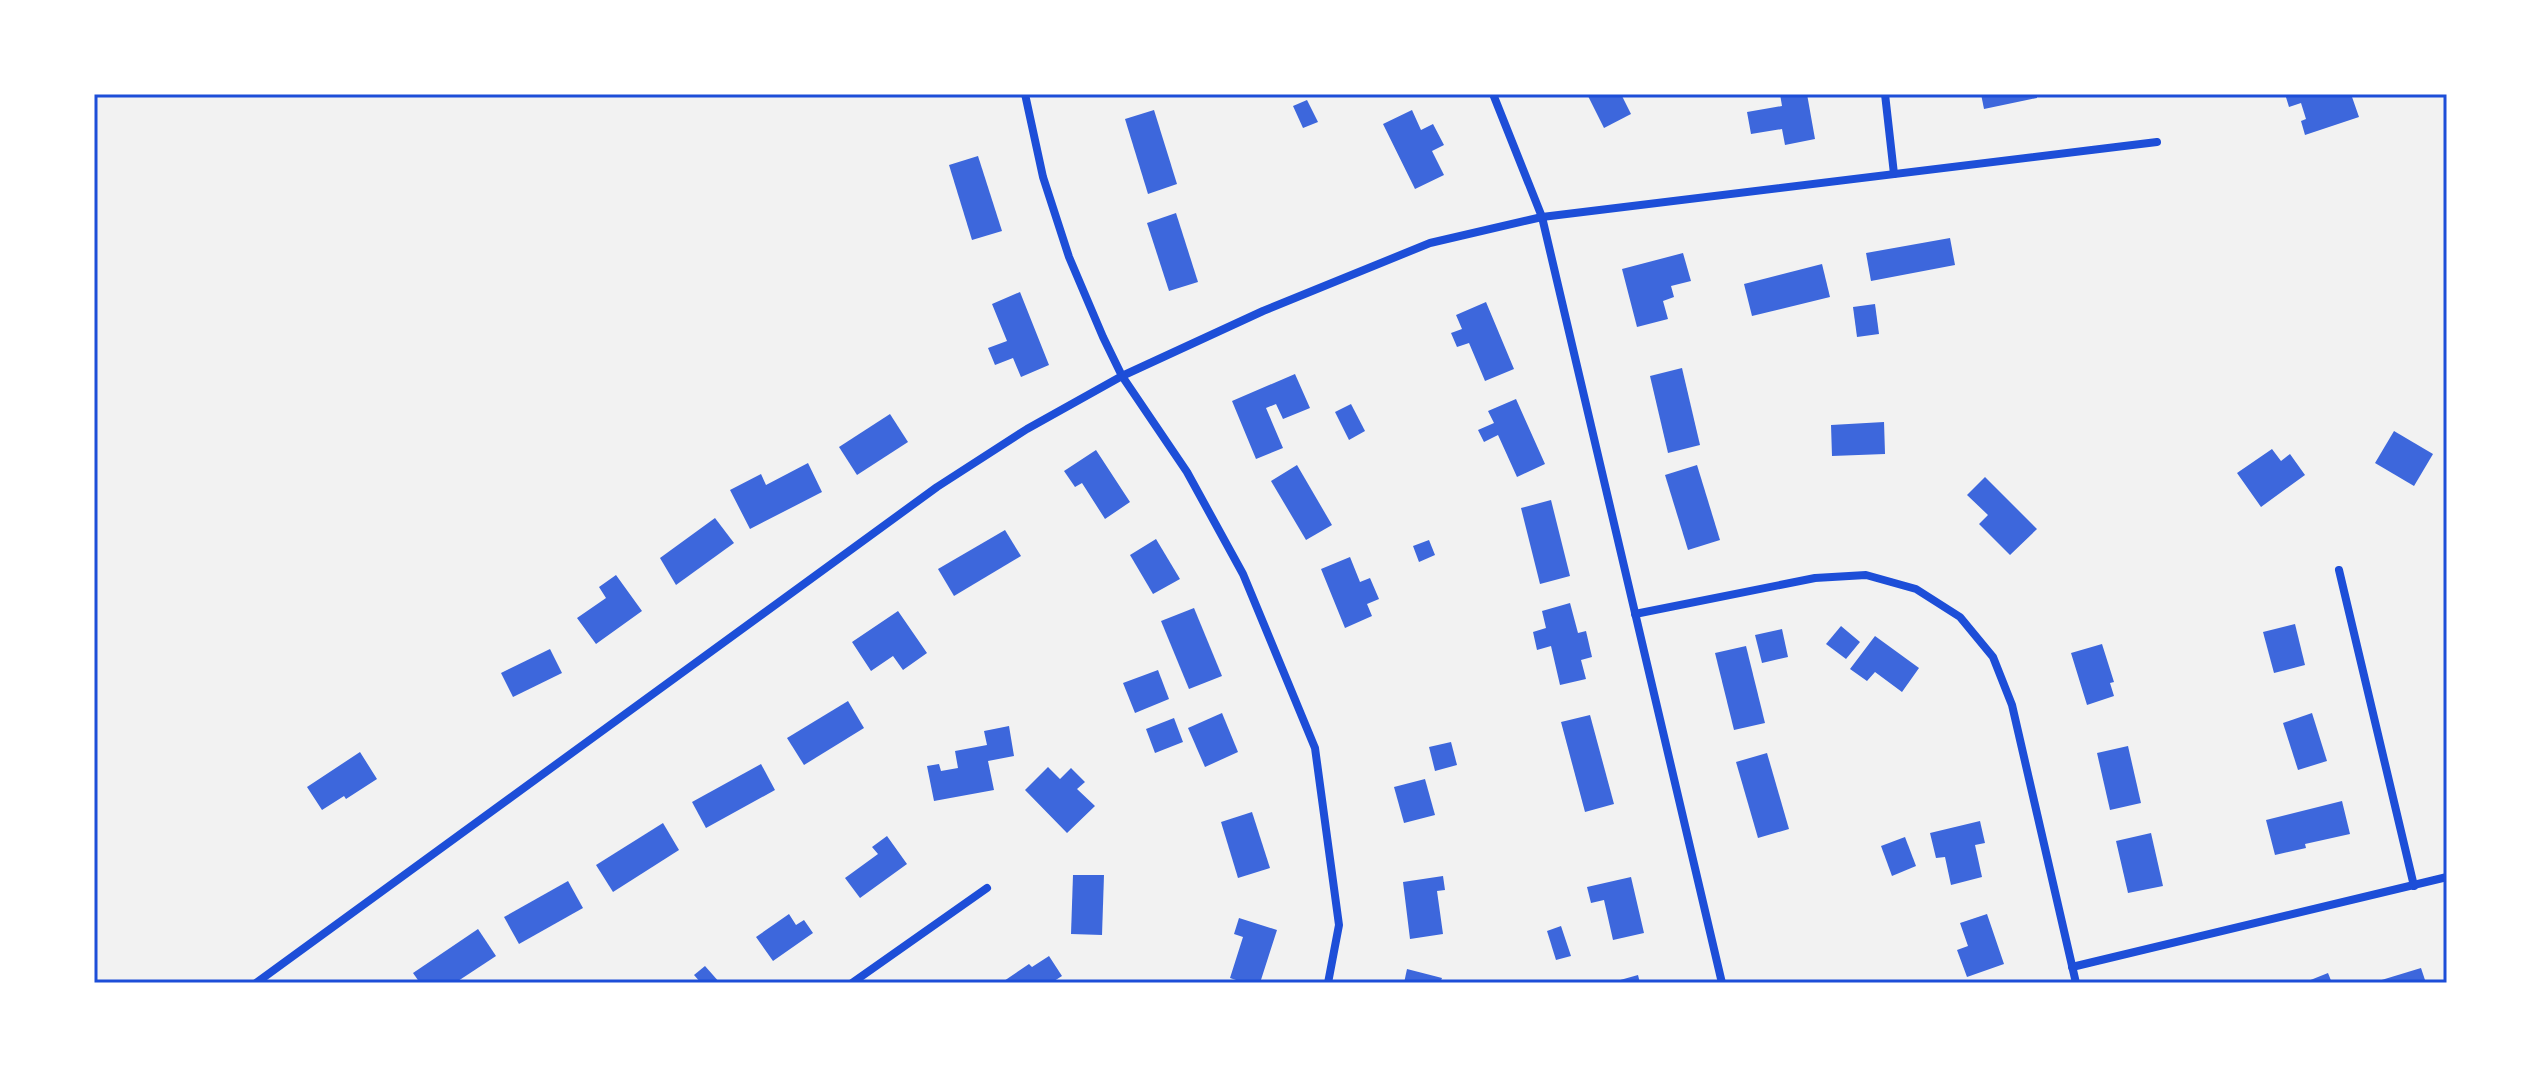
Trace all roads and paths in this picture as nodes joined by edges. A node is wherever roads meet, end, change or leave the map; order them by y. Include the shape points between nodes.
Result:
1 (1025, 94) edge
2 (1493, 94) edge
3 (1885, 94) edge
4 (2157, 142) dead end
5 (1894, 174) junction
6 (1542, 217) junction
7 (1122, 376) junction
8 (2339, 570) dead end
9 (1635, 614) junction
10 (2447, 877) edge
11 (2414, 886) junction
12 (987, 888) dead end
13 (2072, 967) junction
14 (256, 983) edge
15 (852, 983) edge
16 (1328, 983) edge
17 (1722, 983) edge
18 (2076, 983) edge

1 - 7 street via 1043,177 1069,257
2 - 6 street
3 - 5 street
4 - 5 street
5 - 6 street
6 - 7 street via 1430,243
6 - 9 street
7 - 14 street via 937,487
7 - 16 street via 1187,472 1243,574 1315,748 1339,925
8 - 11 street
9 - 13 street via 1815,578 1866,575 1916,589 1960,617 1993,657 2012,705
9 - 17 street
10 - 11 street
11 - 13 street
12 - 15 street
13 - 18 street

